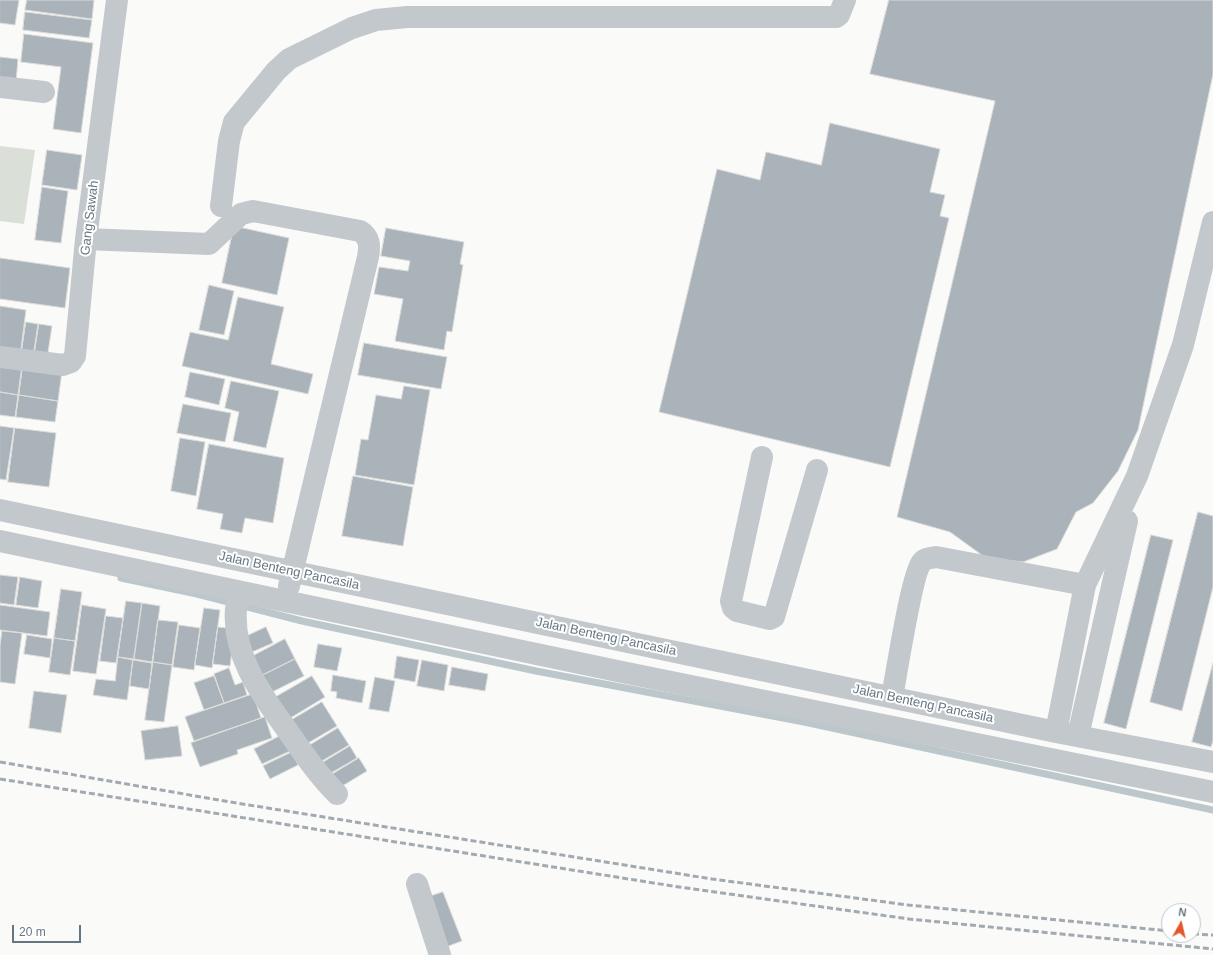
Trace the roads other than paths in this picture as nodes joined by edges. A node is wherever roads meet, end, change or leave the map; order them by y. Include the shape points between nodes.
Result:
1 (117, 0) edge
2 (845, 0) edge
3 (0, 87) edge
4 (44, 92) dead end
5 (221, 206) dead end
6 (1213, 222) edge
7 (86, 239) junction
8 (0, 356) edge
9 (762, 458) dead end
10 (817, 470) dead end
11 (1137, 476) junction
12 (0, 510) edge
13 (31, 516) junction
14 (0, 541) edge
15 (26, 547) junction
16 (293, 571) junction
17 (1086, 585) junction
18 (238, 600) junction
19 (285, 601) junction
20 (628, 642) junction
21 (622, 672) junction
22 (892, 697) junction
23 (1056, 732) junction
24 (1078, 736) junction
25 (1213, 762) edge
26 (1213, 792) edge
27 (337, 794) dead end
28 (417, 884) dead end
29 (440, 955) edge

1 - 7 street, Gang Sawah
2 - 5 street via 836,17 376,20 352,28 289,60 276,71 240,113 234,122 229,141
3 - 4 street
6 - 11 street via 1183,345
7 - 8 street, Gang Sawah via 74,360 63,365
7 - 16 street via 210,244 241,214 253,211 365,234 368,239 368,257
9 - 10 street via 731,601 737,611 770,619 774,616
11 - 17 street
11 - 24 street
12 - 13 street, Jalan Benteng Pancasila
13 - 15 street
13 - 16 street, Jalan Benteng Pancasila
14 - 15 street
15 - 18 street
16 - 19 street
16 - 20 street, Jalan Benteng Pancasila
17 - 22 street via 936,557 926,559 918,567
17 - 23 street
18 - 19 street
18 - 27 street via 238,635 242,653 255,684 317,774
19 - 21 street
20 - 21 street
20 - 22 street, Jalan Benteng Pancasila
21 - 26 street
22 - 23 street, Jalan Benteng Pancasila
23 - 24 street, Jalan Benteng Pancasila
24 - 25 street, Jalan Benteng Pancasila
28 - 29 street

